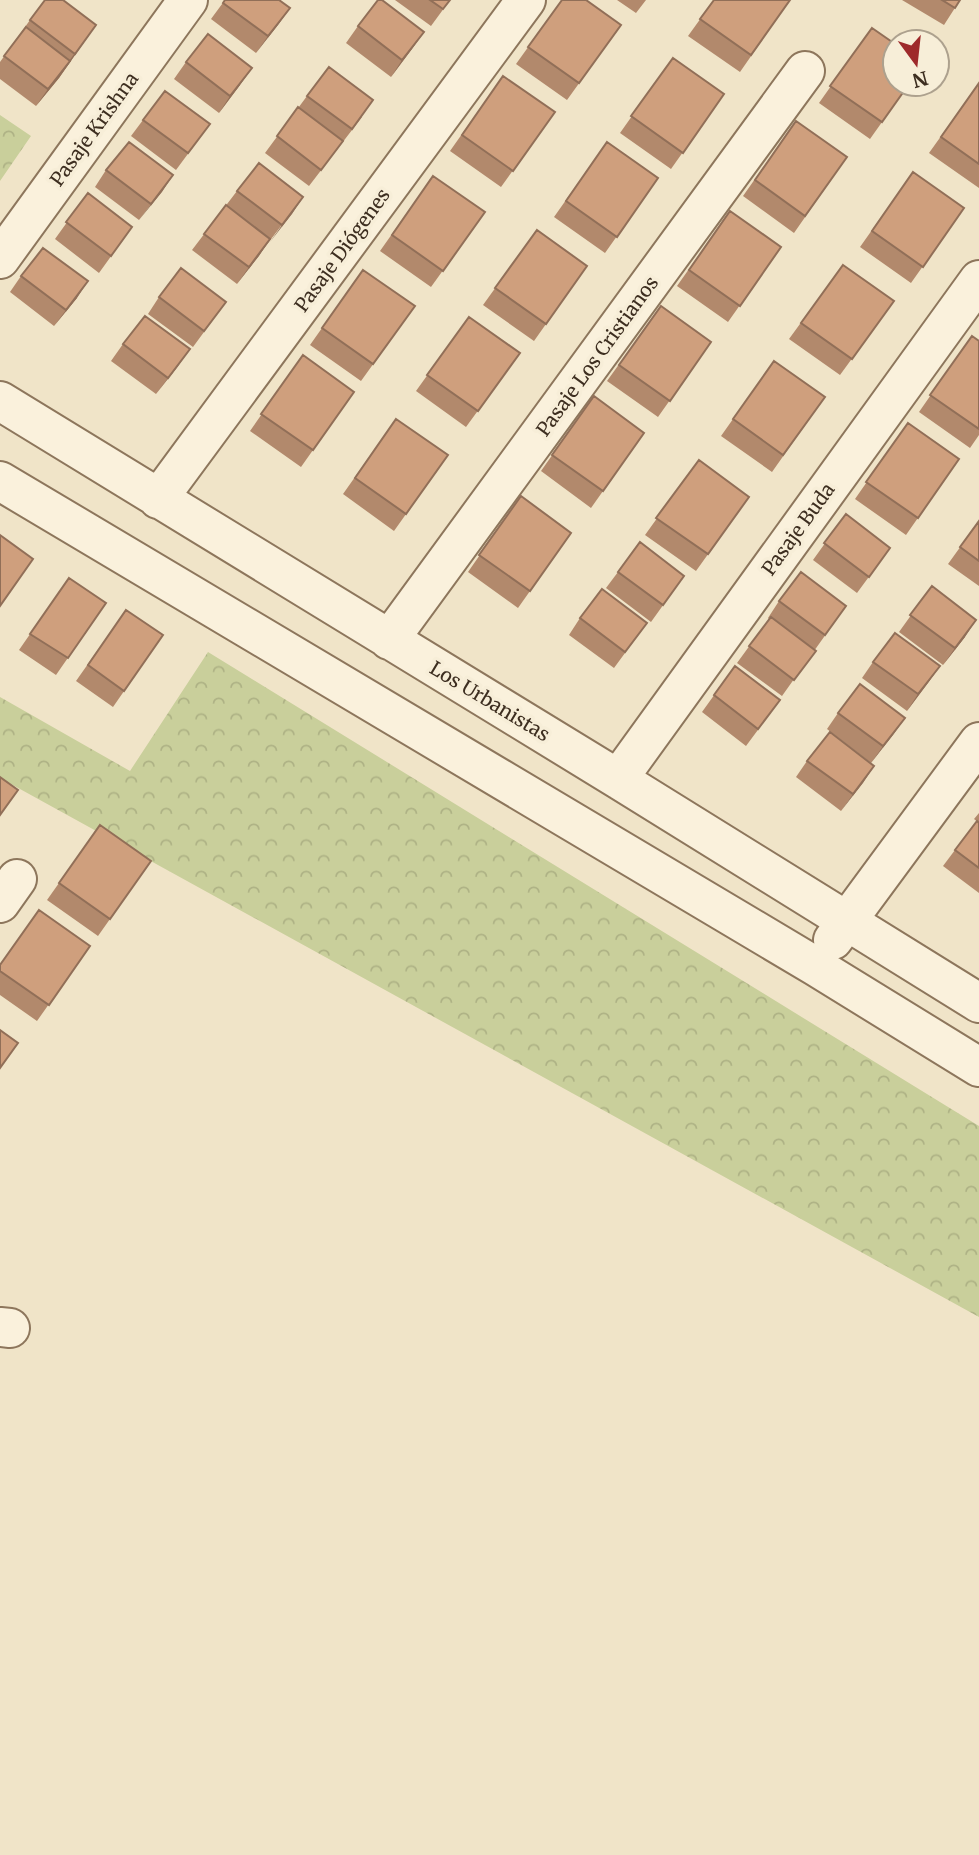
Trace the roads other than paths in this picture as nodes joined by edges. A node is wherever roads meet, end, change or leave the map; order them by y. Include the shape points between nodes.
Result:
1 (188, 0) edge
2 (526, 0) edge
3 (805, 71) dead end
4 (0, 259) edge
5 (979, 280) edge
6 (0, 401) edge
7 (0, 481) edge
8 (158, 499) junction
9 (389, 640) junction
10 (979, 742) edge
11 (618, 779) junction
12 (847, 921) junction
13 (815, 966) junction
14 (979, 1003) edge
15 (979, 1067) edge

1 - 4 street, Pasaje Krishna
2 - 8 street, Pasaje Diógenes
3 - 9 street, Pasaje Los Cristianos
5 - 11 street, Pasaje Buda
6 - 8 street, Los Urbanistas
7 - 13 street
8 - 9 street, Los Urbanistas
9 - 11 street, Los Urbanistas
10 - 12 street
11 - 12 street, Los Urbanistas
12 - 13 street
12 - 14 street, Los Urbanistas
13 - 15 street

